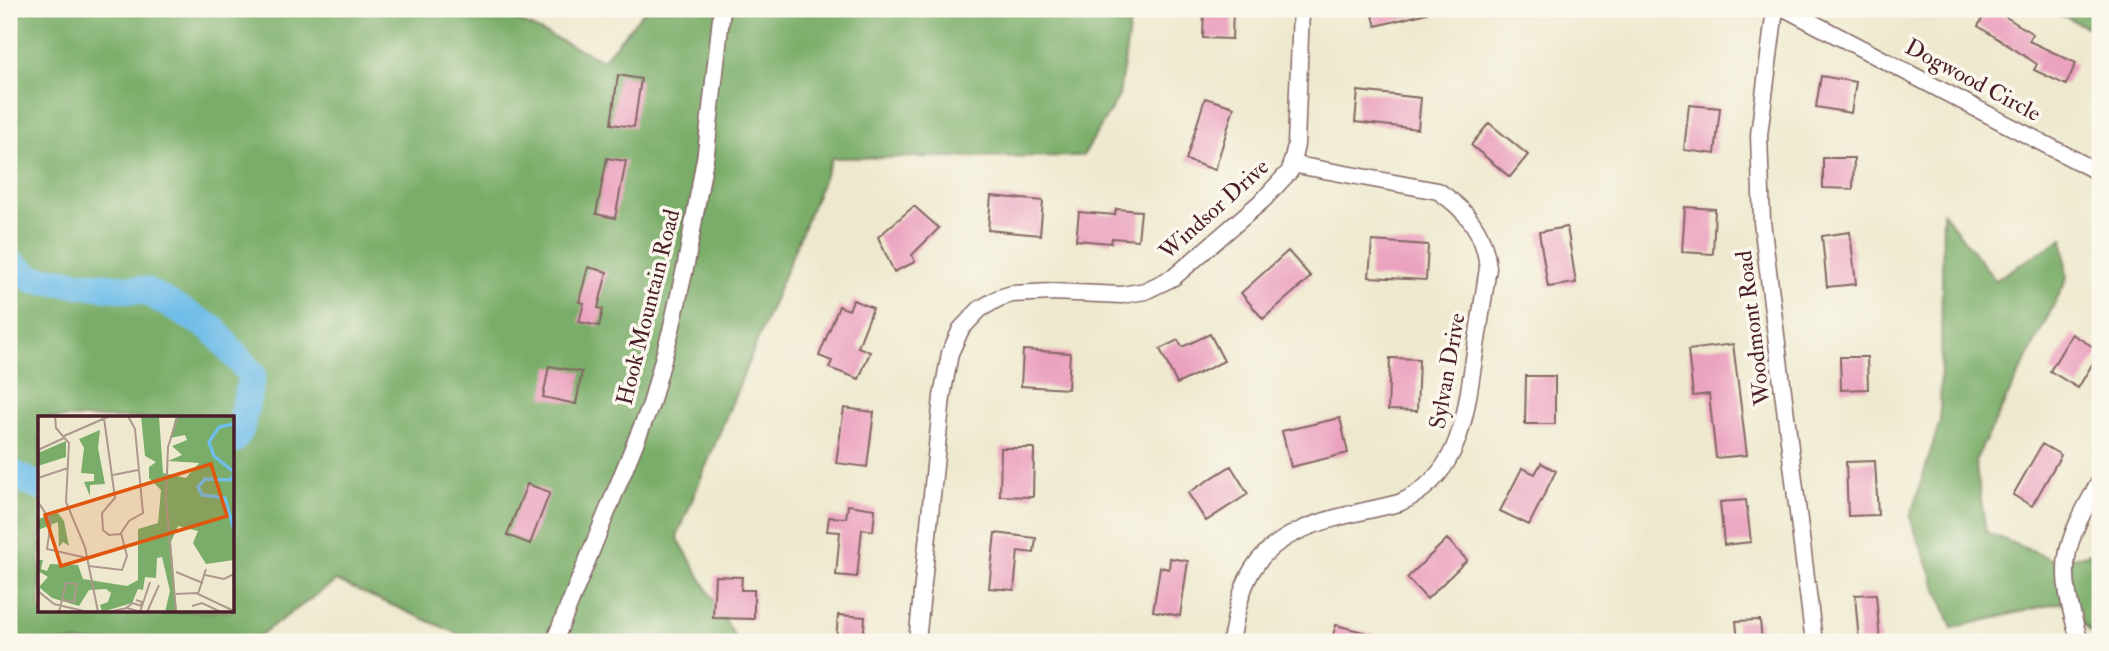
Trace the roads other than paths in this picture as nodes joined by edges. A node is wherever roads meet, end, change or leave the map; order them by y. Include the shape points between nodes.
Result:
1 (722, 9) edge
2 (1301, 9) edge
3 (1775, 9) edge
4 (1786, 9) edge
5 (1291, 164) junction
6 (2100, 173) edge
7 (2100, 481) edge
8 (554, 642) edge
9 (917, 642) edge
10 (1231, 642) edge
11 (1814, 642) edge
12 (2080, 642) edge

1 - 8 street, Hook Mountain Road via 706,153 671,330 651,404
2 - 5 street, Windsor Drive via 1296,145
3 - 11 street, Woodmont Road via 1759,135 1762,222
4 - 6 street, Dogwood Circle
5 - 9 street, Windsor Drive via 1290,171 1263,200 1165,282 1122,295 1012,295 989,303 961,329 950,353 943,397
5 - 10 street, Sylvan Drive via 1438,191 1470,218 1485,247 1488,268 1466,410 1454,451 1427,486 1410,498 1301,528 1282,539 1247,579
7 - 12 street via 2079,519 2065,566 2067,595

